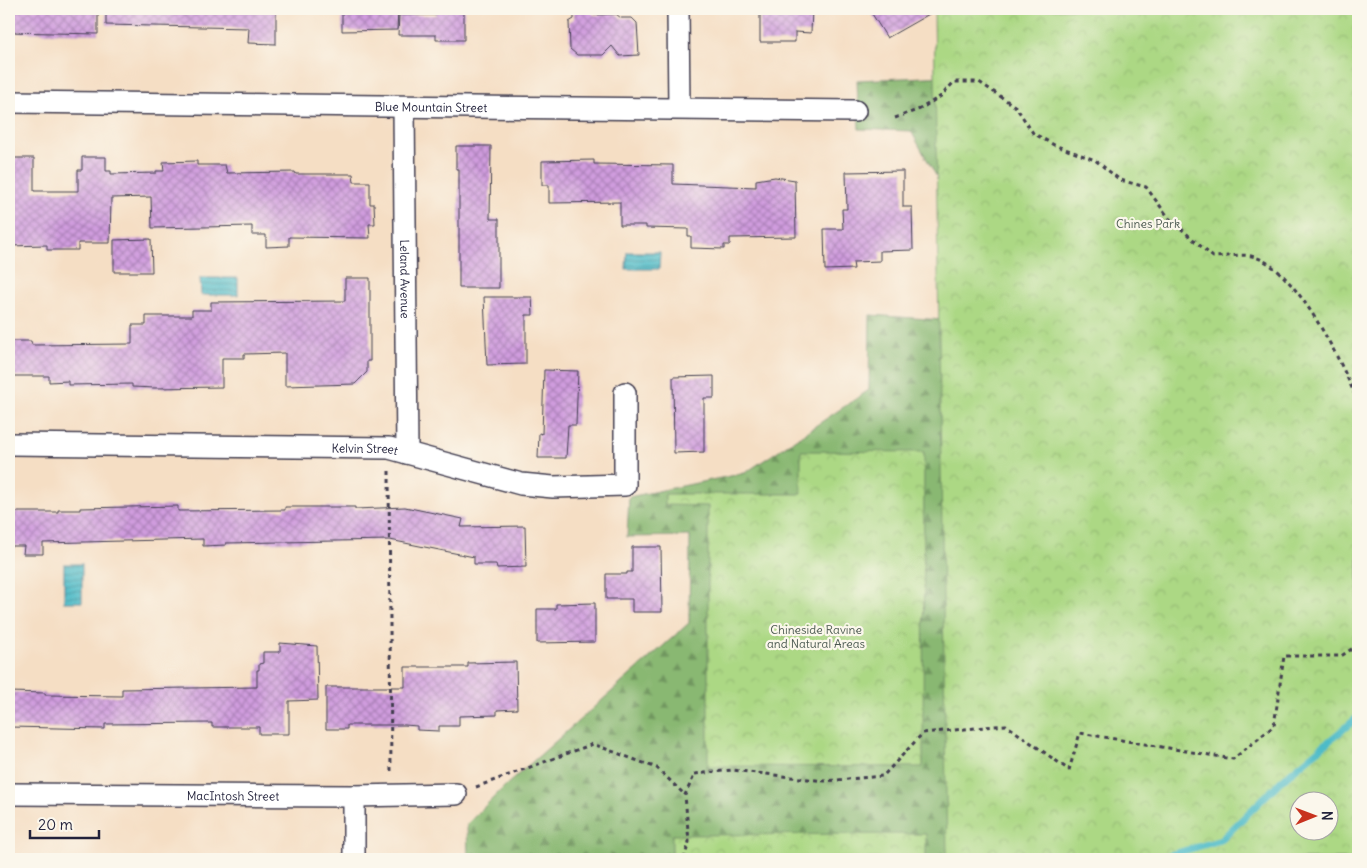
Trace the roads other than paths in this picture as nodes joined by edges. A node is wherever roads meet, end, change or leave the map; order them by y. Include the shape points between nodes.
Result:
1 (678, 9) edge
2 (9, 102) edge
3 (404, 107) junction
4 (679, 108) junction
5 (854, 111) dead end
6 (625, 393) dead end
7 (9, 444) edge
8 (398, 450) junction
9 (9, 794) edge
10 (456, 794) road end
11 (354, 796) junction
12 (354, 859) edge

1 - 4 street
2 - 3 street, Blue Mountain Street
3 - 4 street, Blue Mountain Street
3 - 8 street, Leland Avenue
4 - 5 street, Blue Mountain Street
6 - 8 street, Kelvin Street via 626,485 536,486
7 - 8 street, Kelvin Street
9 - 11 street, MacIntosh Street
10 - 11 street, MacIntosh Street
11 - 12 street

